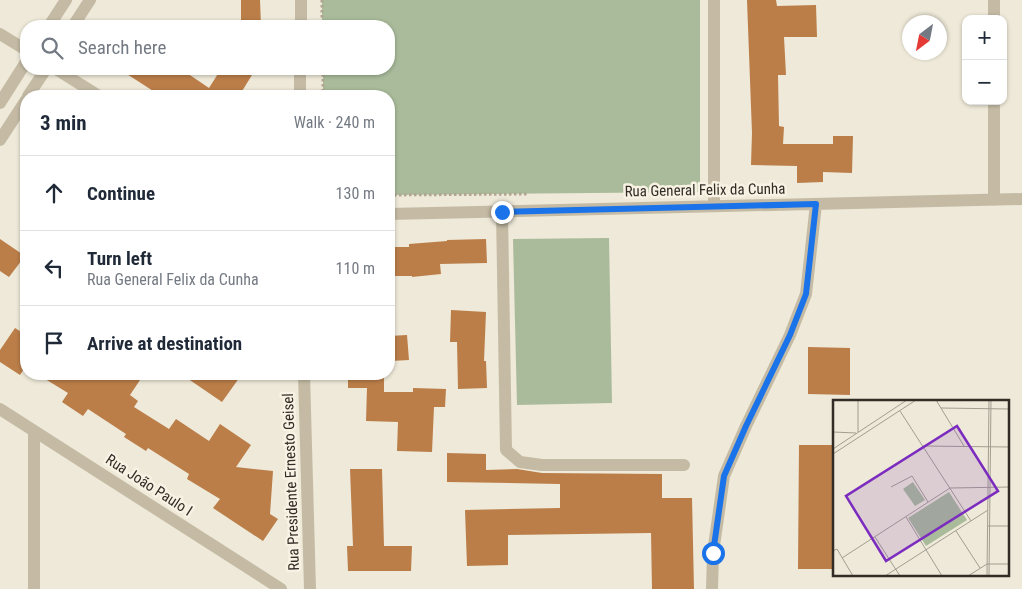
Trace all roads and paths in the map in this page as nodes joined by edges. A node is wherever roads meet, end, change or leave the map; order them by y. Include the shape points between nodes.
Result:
1 (66, 0) edge
2 (90, 0) edge
3 (301, 0) edge
4 (322, 0) edge
5 (714, 0) edge
6 (994, 0) edge
7 (994, 15) edge
8 (53, 20) edge
9 (77, 20) edge
10 (301, 20) edge
11 (322, 20) edge
12 (0, 34) edge
13 (20, 46) edge
14 (20, 71) edge
15 (42, 75) edge
16 (66, 75) edge
17 (300, 75) edge
18 (323, 75) edge
19 (32, 90) edge
20 (89, 90) edge
21 (300, 90) edge
22 (324, 90) edge
23 (0, 103) edge
24 (994, 105) edge
25 (20, 109) edge
26 (0, 140) edge
27 (994, 200) junction
28 (1022, 200) edge
29 (816, 204) junction
30 (714, 206) junction
31 (502, 212) junction
32 (395, 214) edge
33 (304, 380) edge
34 (0, 409) edge
35 (34, 430) junction
36 (684, 465) dead end
37 (34, 589) edge
38 (281, 589) edge
39 (310, 589) edge
40 (712, 589) edge

1 - 8 street
2 - 9 street
3 - 10 street
4 - 11 path
5 - 30 street
6 - 7 street
12 - 13 street
14 - 23 street
15 - 19 street
16 - 20 street
17 - 21 street
18 - 22 path
24 - 27 street
25 - 26 street
27 - 28 street, Rua General Felix da Cunha
27 - 29 street, Rua General Felix da Cunha
29 - 30 street, Rua General Felix da Cunha
29 - 40 street via 806,294 724,476 713,553
30 - 31 street, Rua General Felix da Cunha
31 - 32 street, Rua General Felix da Cunha
31 - 36 street via 506,450 520,462 542,465
33 - 39 street, Rua Presidente Ernesto Geisel
34 - 35 street, Rua João Paulo I
35 - 37 street
35 - 38 street, Rua João Paulo I

